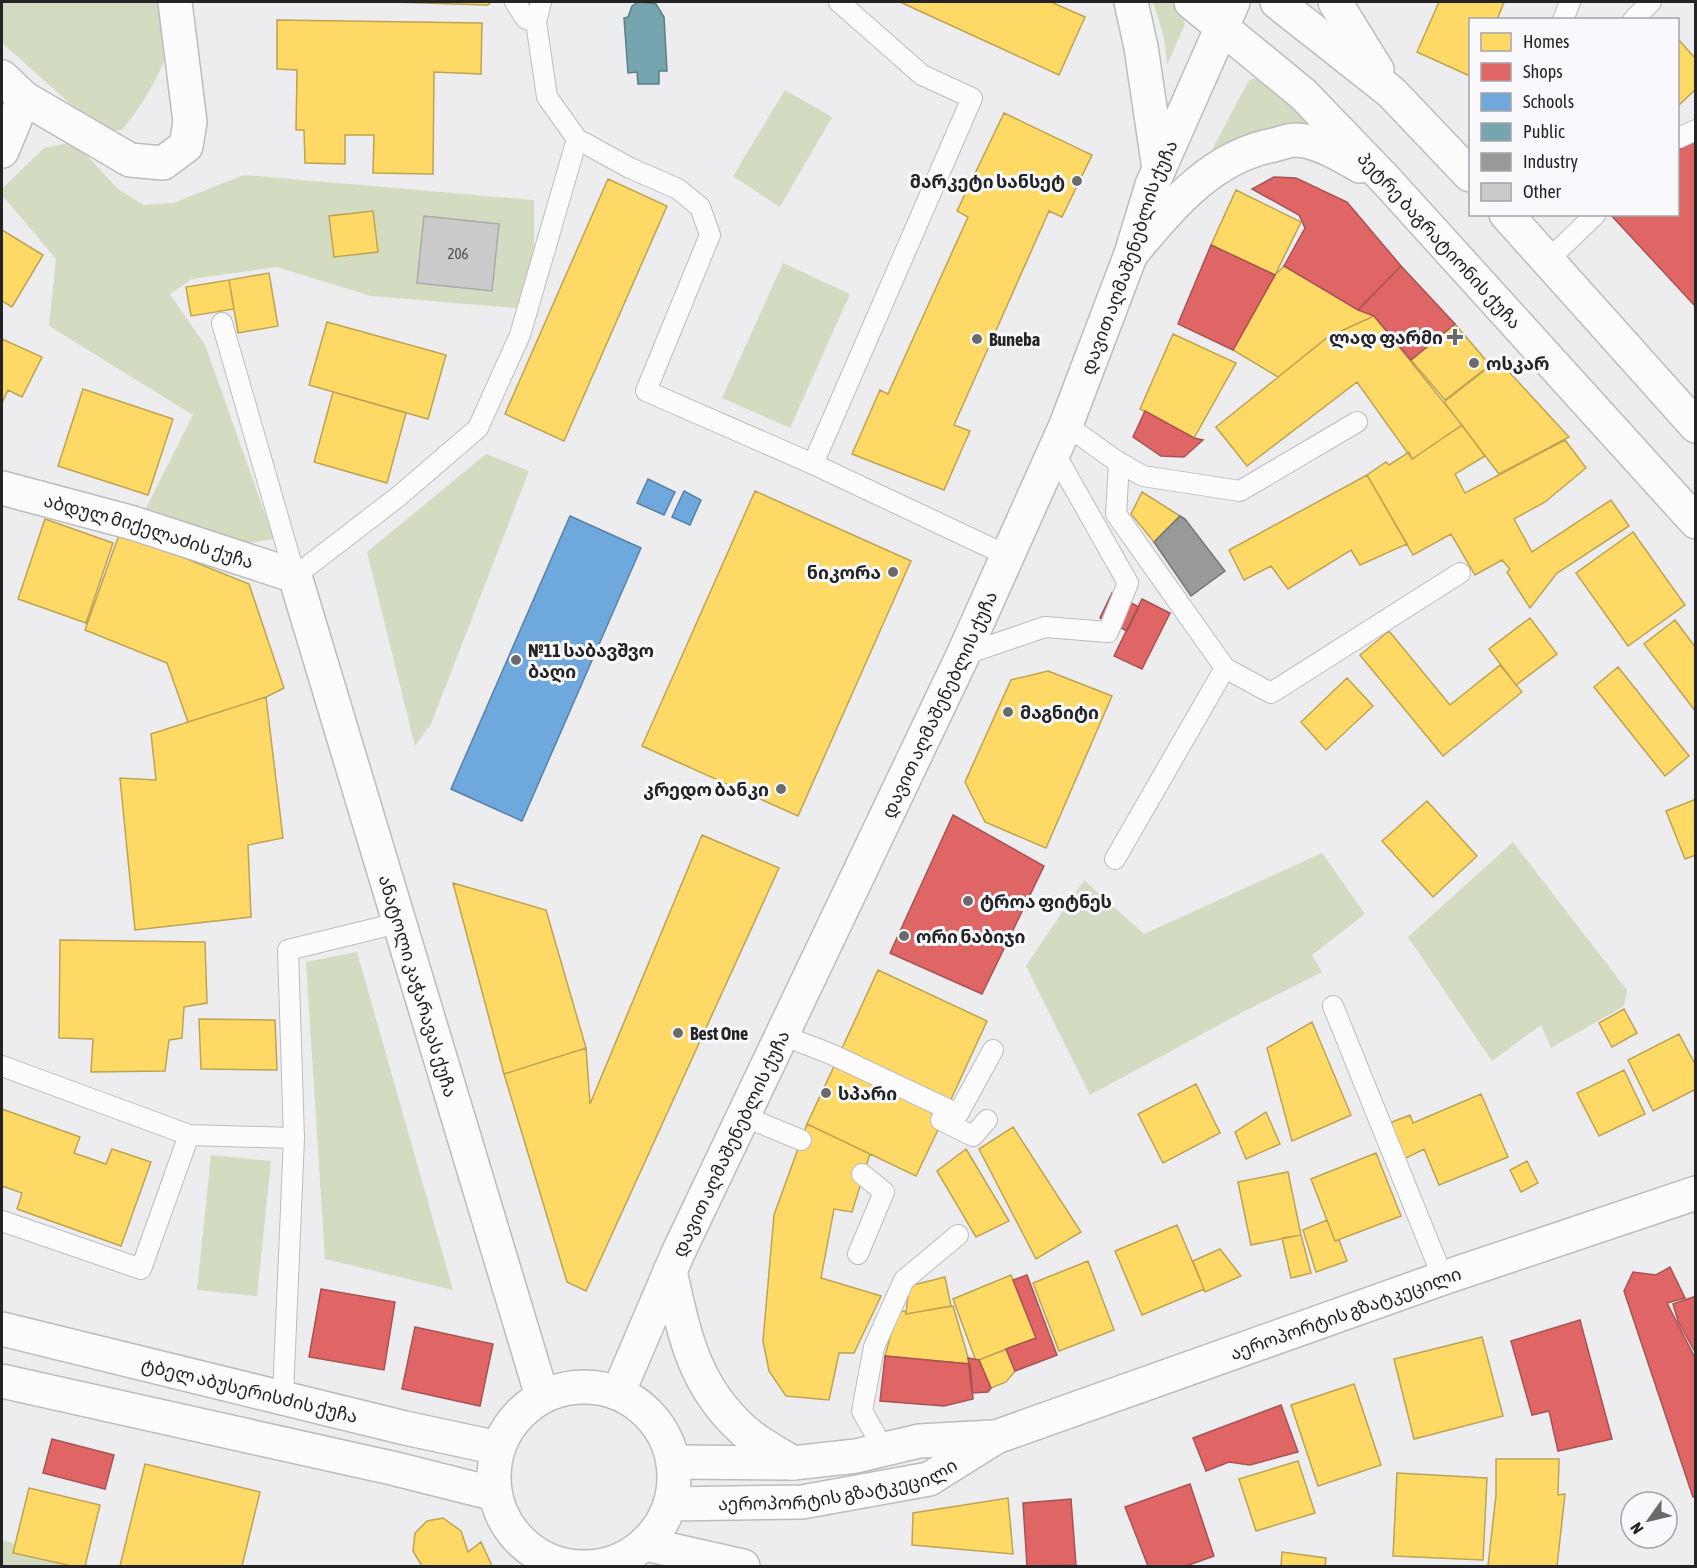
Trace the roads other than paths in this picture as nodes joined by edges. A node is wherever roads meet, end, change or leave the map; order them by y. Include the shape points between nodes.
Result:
1 (175, 2) edge
2 (515, 2) edge
3 (541, 2) edge
4 (839, 2) edge
5 (1131, 2) edge
6 (1191, 2) edge
7 (1277, 2) edge
8 (1335, 2) edge
9 (1570, 2) edge
10 (1651, 2) edge
11 (1228, 14) edge
12 (1564, 18) edge
13 (1635, 18) edge
14 (536, 22) junction
15 (13, 87) edge
16 (1391, 92) junction
17 (1695, 130) edge
18 (1679, 137) edge
19 (577, 139) junction
20 (2, 151) edge
21 (1467, 164) edge
22 (1159, 169) junction
23 (1385, 178) junction
24 (1508, 216) edge
25 (1594, 216) edge
26 (1131, 254) junction
27 (1548, 260) junction
28 (222, 323) dead end
29 (1693, 418) edge
30 (1357, 422) dead end
31 (1060, 439) junction
32 (1119, 462) junction
33 (813, 464) junction
34 (2, 488) edge
35 (1695, 522) edge
36 (1006, 555) junction
37 (1460, 573) dead end
38 (295, 576) junction
39 (963, 655) junction
40 (1224, 669) junction
41 (1115, 859) dead end
42 (399, 923) junction
43 (1333, 1006) dead end
44 (779, 1040) junction
45 (993, 1050) dead end
46 (835, 1064) dead end
47 (2, 1066) edge
48 (743, 1116) junction
49 (941, 1120) dead end
50 (987, 1120) dead end
51 (189, 1135) junction
52 (294, 1138) junction
53 (801, 1140) dead end
54 (862, 1174) dead end
55 (1695, 1193) edge
56 (2, 1221) edge
57 (958, 1235) dead end
58 (858, 1254) dead end
59 (670, 1271) junction
60 (1443, 1278) junction
61 (2, 1329) edge
62 (2, 1381) edge
63 (618, 1393) junction
64 (283, 1396) junction
65 (542, 1396) junction
66 (996, 1437) junction
67 (498, 1448) junction
68 (884, 1450) junction
69 (673, 1462) junction
70 (793, 1463) junction
71 (495, 1494) junction
72 (670, 1504) junction
73 (628, 1557) edge
74 (534, 1559) edge
75 (743, 1566) edge

1 - 15 main road via 190,122 186,146 163,163 130,160
2 - 14 lane via 526,19
3 - 14 lane
4 - 33 lane via 922,75 972,98
5 - 22 main road
6 - 11 main road, პეტრე ბაგრატიონის ქუჩა
7 - 16 main road
8 - 16 main road
9 - 12 lane
10 - 13 lane
11 - 22 main road, დავით აღმაშენებლის ქუჩა
11 - 23 main road, პეტრე ბაგრატიონის ქუჩა
14 - 19 lane via 547,97
15 - 20 main road
16 - 21 main road
17 - 18 lane
19 - 33 lane via 678,189 700,207 710,235 646,391
19 - 38 lane via 520,335 478,428 399,496
22 - 26 main road, დავით აღმაშენებლის ქუჩა
23 - 26 main road via 1328,148 1297,140 1253,149 1224,162 1177,199
23 - 35 main road, პეტრე ბაგრატიონის ქუჩა
24 - 27 main road
25 - 27 lane
26 - 31 main road, დავით აღმაშენებლის ქუჩა
27 - 29 main road
28 - 38 lane
30 - 32 lane via 1240,491 1143,476
31 - 32 lane
31 - 36 main road, დავით აღმაშენებლის ქუჩა
31 - 39 lane via 1128,583 1108,632 1045,627
32 - 40 lane via 1116,514
33 - 36 lane
34 - 38 main road, აბდულ მიქელაძის ქუჩა via 133,523
36 - 39 main road, დავით აღმაშენებლის ქუჩა
37 - 40 lane via 1271,693
38 - 42 main road, ანატოლი კაჭარავას ქუჩა
39 - 44 main road, დავით აღმაშენებლის ქუჩა
40 - 41 lane
42 - 52 lane via 288,950
42 - 65 main road, ანატოლი კაჭარავას ქუჩა
43 - 60 lane
44 - 45 lane via 831,1054 958,1114
44 - 46 lane
44 - 48 main road, დავით აღმაშენებლის ქუჩა
47 - 51 lane
48 - 53 lane
48 - 59 main road, დავით აღმაშენებლის ქუჩა
49 - 50 lane via 973,1136
51 - 52 lane
51 - 56 lane via 141,1269
52 - 64 lane
54 - 58 lane via 884,1192
55 - 60 main road, აეროპორტის გზატკეცილი
57 - 68 lane via 904,1280 874,1347 862,1411
59 - 63 main road, დავით აღმაშენებლის ქუჩა
59 - 70 main road via 686,1344 711,1394 743,1430
60 - 66 main road, აეროპორტის გზატკეცილი
61 - 64 main road, ტბელ აბუსერისძის ქუჩა
62 - 71 main road
63 - 65 main road via 585,1386
63 - 69 main road via 643,1409 663,1433
64 - 67 main road, ტბელ აბუსერისძის ქუჩა
65 - 67 main road via 515,1418
66 - 68 main road, აეროპორტის გზატკეცილი via 919,1441
66 - 72 main road, აეროპორტის გზატკეცილი via 929,1479 802,1502
67 - 71 main road
68 - 70 main road, აეროპორტის გზატკეცილი
69 - 70 main road, აეროპორტის გზატკეცილი
69 - 72 main road
71 - 74 main road via 503,1517
72 - 73 main road via 660,1526
73 - 74 main road via 600,1566 562,1565
73 - 75 main road

